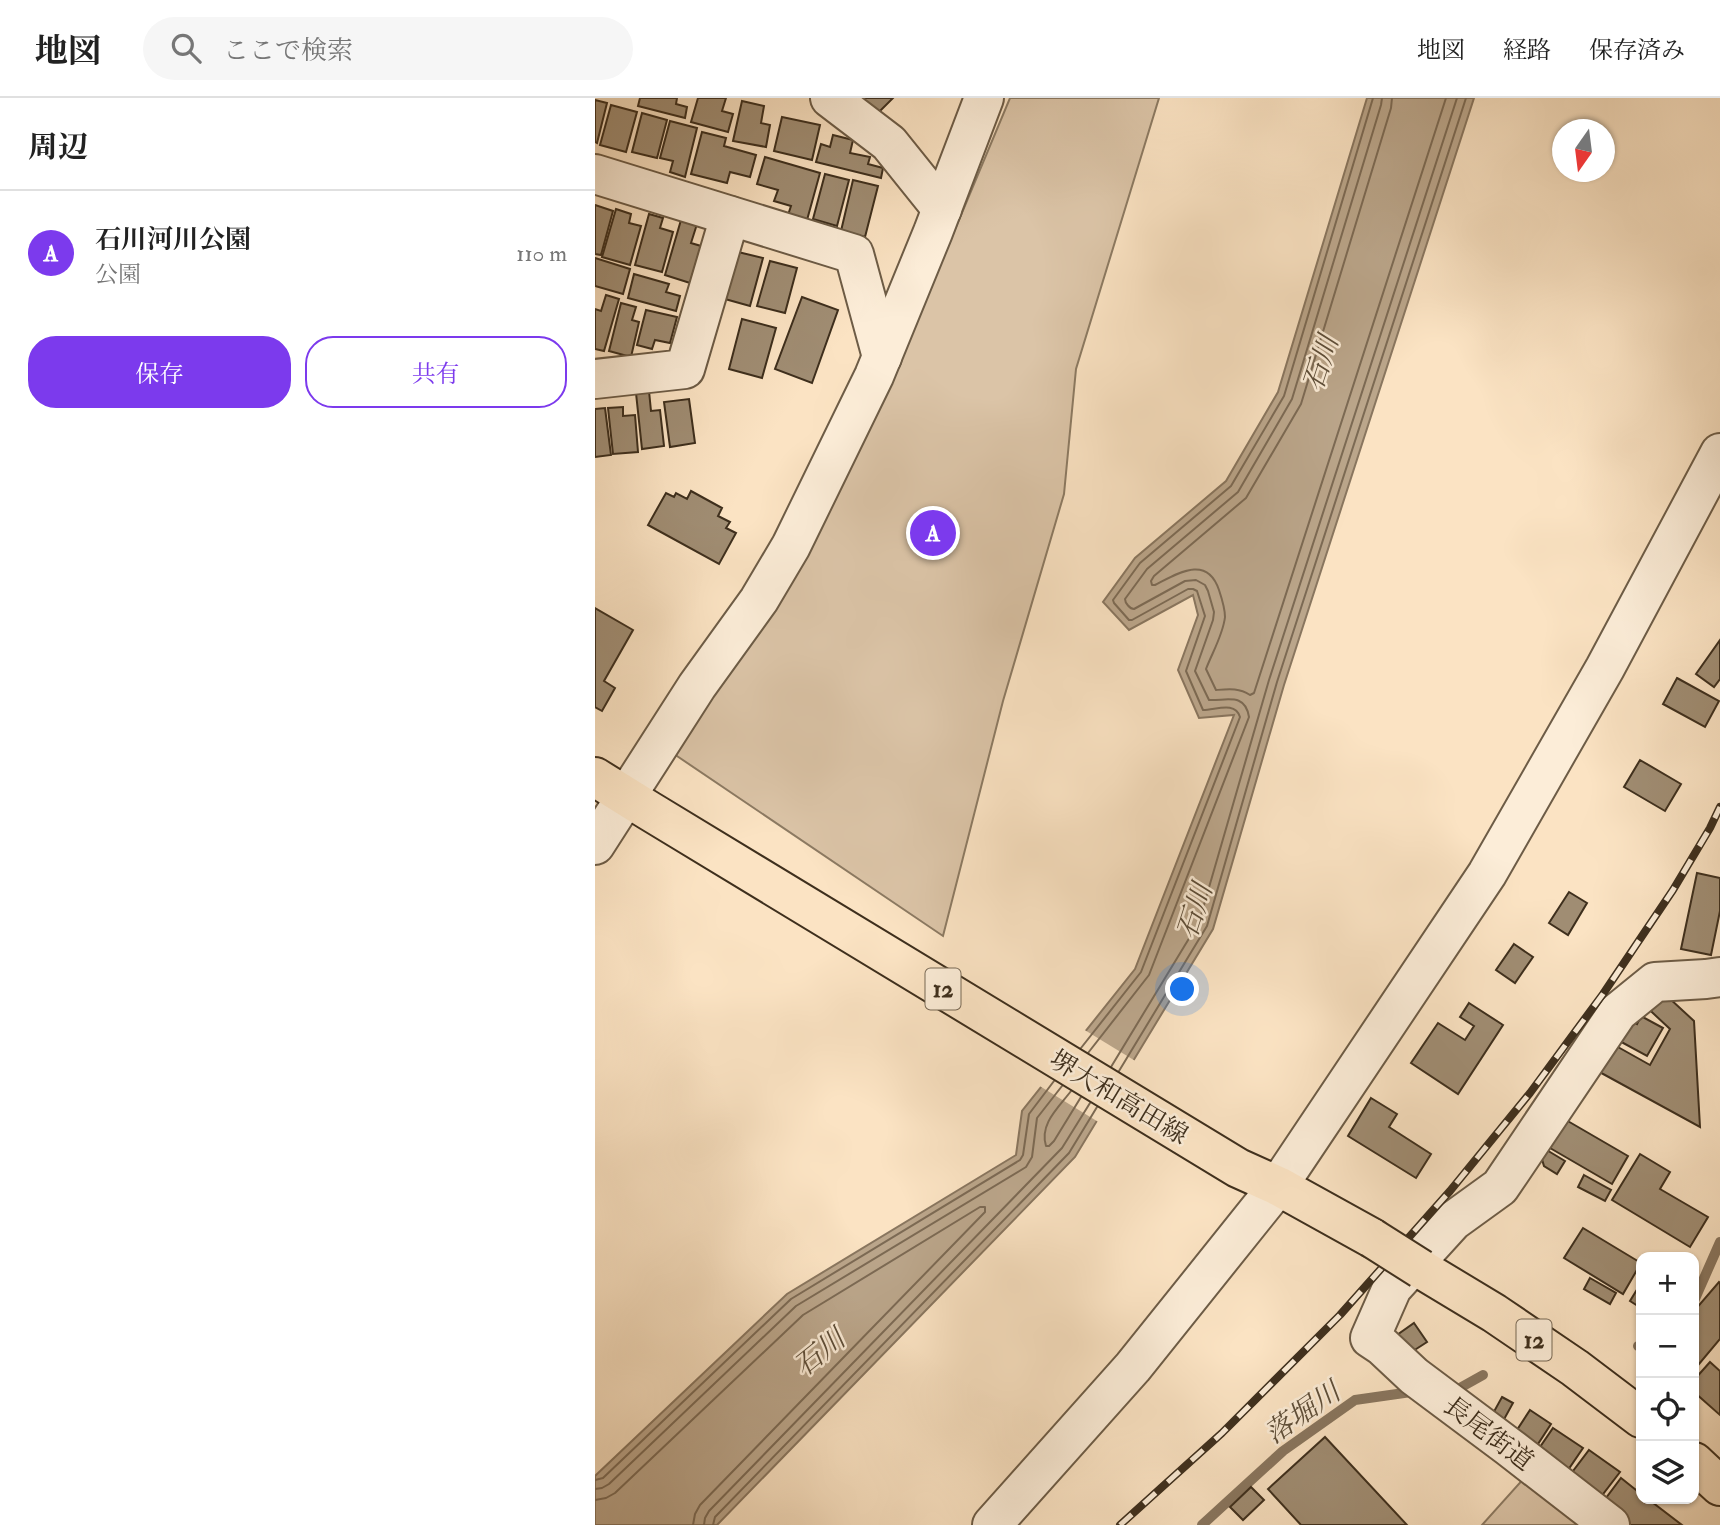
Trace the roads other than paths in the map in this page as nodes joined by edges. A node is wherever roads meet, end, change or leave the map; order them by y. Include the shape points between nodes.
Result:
1 (830, 98) edge
2 (984, 98) edge
3 (595, 174) edge
4 (941, 209) junction
5 (730, 216) junction
6 (882, 358) junction
7 (595, 379) edge
8 (1720, 453) edge
9 (623, 794) edge
10 (595, 845) edge
11 (1720, 977) edge
12 (1278, 1186) junction
13 (1636, 1415) edge
14 (1699, 1467) edge
15 (1720, 1486) edge
16 (992, 1525) edge
17 (1609, 1525) edge

1 - 4 street via 889,143
2 - 4 street
3 - 5 street
4 - 6 street
5 - 6 street via 854,254
5 - 7 street via 685,369
6 - 9 street via 809,510 759,600
8 - 12 street via 1487,874
9 - 10 street
9 - 12 main road, 堺大和高田線 / 12 via 1238,1168
11 - 17 street, 長尾街道 via 1655,982 1618,1012 1500,1187 1453,1221 1392,1288 1370,1338
12 - 13 main road, 堺大和高田線 / 12, bridge via 1494,1313
12 - 16 street via 1133,1367
14 - 15 main road

